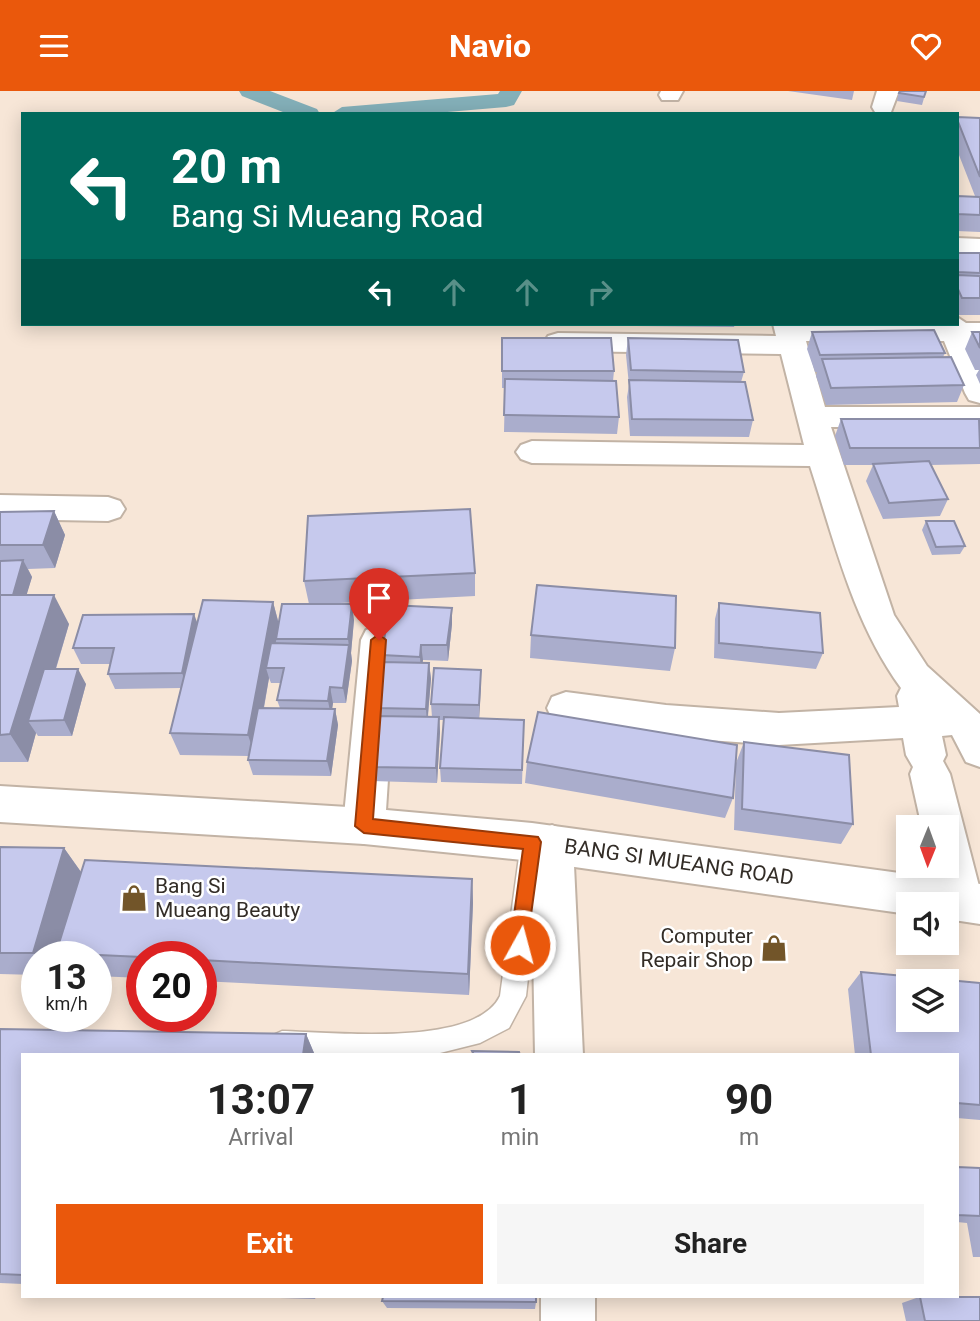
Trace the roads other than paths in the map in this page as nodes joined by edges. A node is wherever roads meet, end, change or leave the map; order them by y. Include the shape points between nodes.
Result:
1 (959, 246) edge
2 (980, 247) edge
3 (962, 329) edge
4 (790, 334) edge
5 (526, 341) edge
6 (980, 393) edge
7 (812, 417) junction
8 (980, 417) edge
9 (532, 452) dead end
10 (823, 456) junction
11 (0, 507) edge
12 (108, 509) dead end
13 (379, 640) dead end
14 (914, 677) junction
15 (566, 708) dead end
16 (971, 734) edge
17 (925, 750) junction
18 (0, 804) edge
19 (940, 815) edge
20 (364, 826) junction
21 (542, 843) junction
22 (959, 872) edge
23 (971, 902) edge
24 (263, 1044) edge
25 (388, 1050) edge
26 (559, 1053) edge
27 (568, 1298) edge
28 (568, 1321) edge

1 - 2 street
3 - 4 street
3 - 6 street
4 - 5 street
4 - 7 street
7 - 8 street
7 - 10 street
9 - 10 street
10 - 14 street via 876,615
11 - 12 street
13 - 20 street
14 - 16 street
14 - 17 street
15 - 17 street via 779,729
16 - 17 street
17 - 19 street
18 - 20 street, BANG SI MUEANG ROAD
20 - 21 street, BANG SI MUEANG ROAD
21 - 23 street, BANG SI MUEANG ROAD
21 - 25 lane via 513,996 502,1018 476,1034
21 - 26 street
22 - 23 street
24 - 25 lane
27 - 28 street

